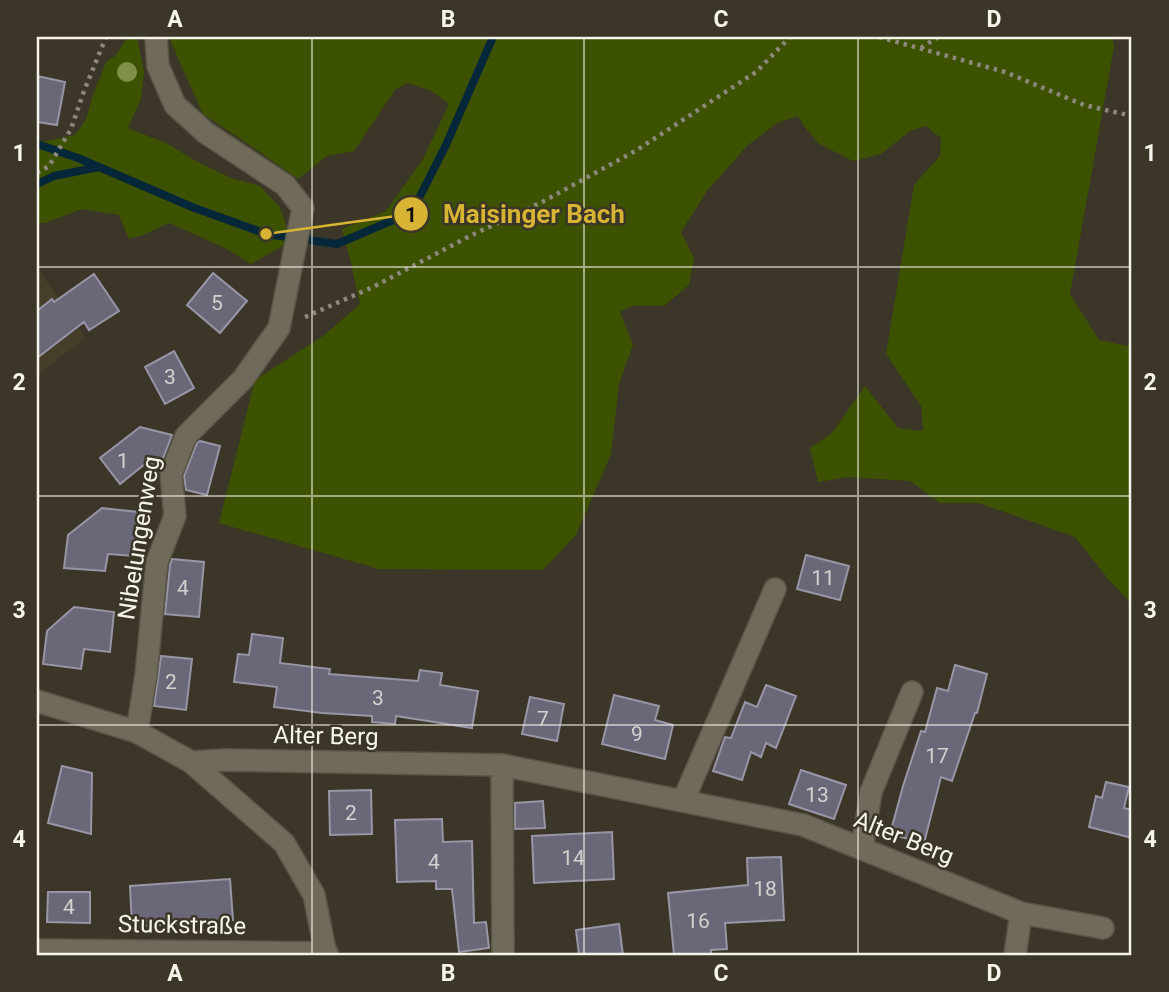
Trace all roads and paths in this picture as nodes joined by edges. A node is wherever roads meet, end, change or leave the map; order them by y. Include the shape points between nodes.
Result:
1 (106, 37) edge
2 (156, 37) edge
3 (790, 37) edge
4 (879, 37) edge
5 (938, 37) edge
6 (920, 48) junction
7 (1132, 116) edge
8 (37, 173) edge
9 (279, 328) junction
10 (775, 589) dead end
11 (912, 692) dead end
12 (37, 701) edge
13 (138, 732) junction
14 (191, 762) junction
15 (502, 765) junction
16 (683, 801) junction
17 (862, 849) junction
18 (1021, 913) junction
19 (1103, 928) dead end
20 (37, 950) edge
21 (326, 954) edge
22 (503, 955) edge
23 (1015, 955) edge

1 - 8 path via 71,129 49,166
2 - 9 street, Nibelungenweg via 158,66 175,105 205,132 285,185 303,208
3 - 9 path via 756,72 637,150 373,287
4 - 6 path
5 - 6 path
6 - 7 path via 1005,72 1084,105
9 - 13 street, Nibelungenweg via 243,379 186,436 171,474 175,516 157,562
10 - 16 street
11 - 17 street via 871,792
12 - 13 street
13 - 14 street
14 - 15 street, Alter Berg
14 - 21 street via 284,843 314,895
15 - 16 street, Alter Berg
15 - 22 street
16 - 17 street, Alter Berg via 803,825
17 - 18 street, Alter Berg
18 - 19 street, Alter Berg
18 - 23 street
20 - 21 street, Stuckstraße

